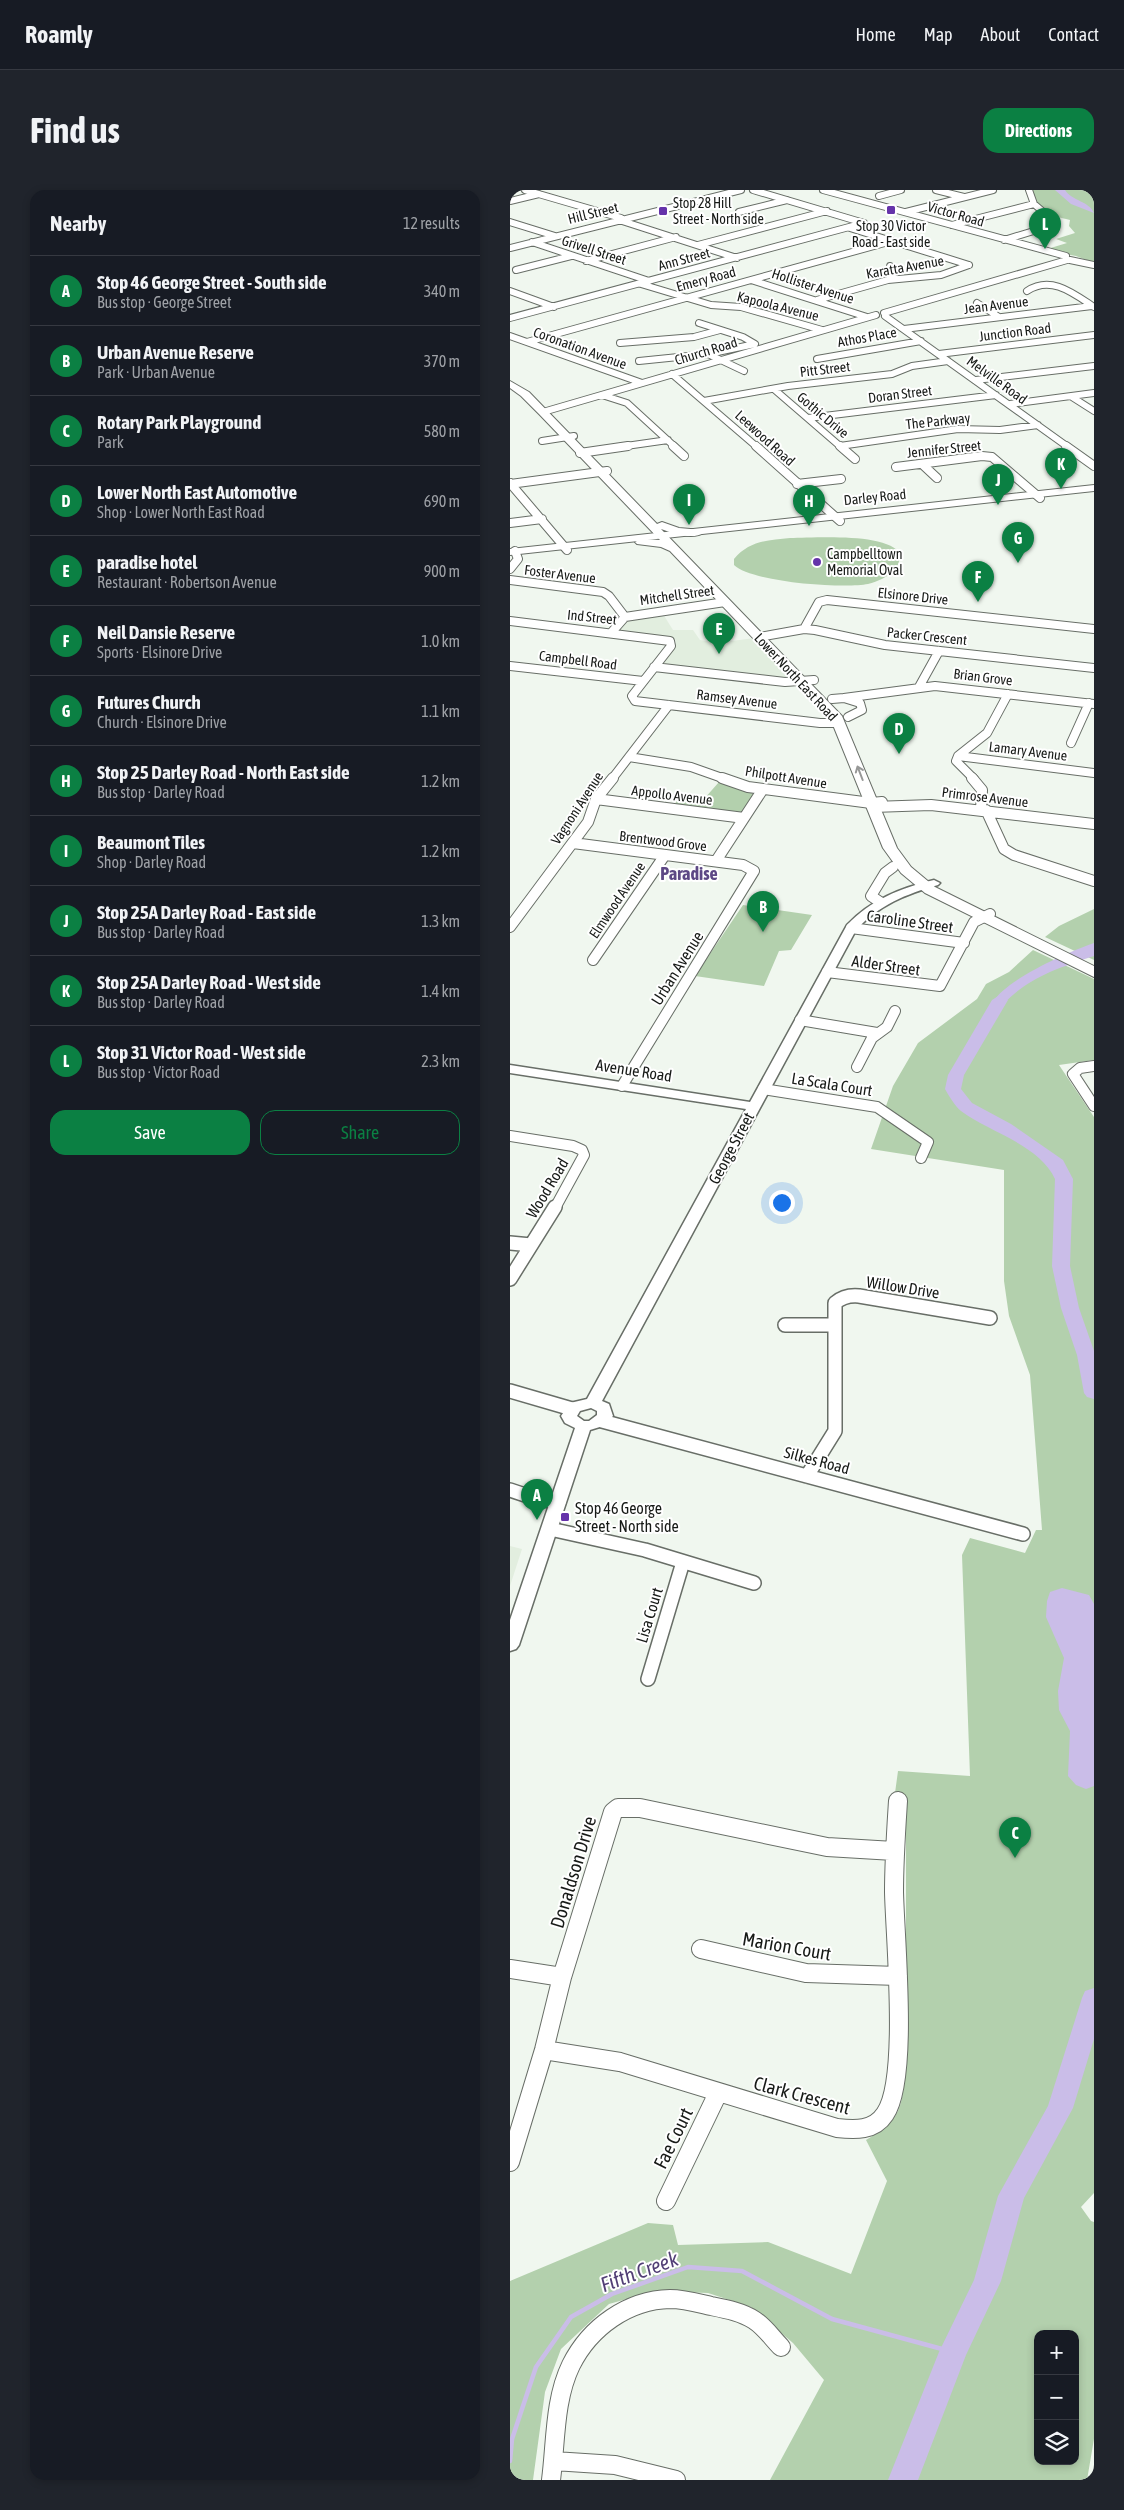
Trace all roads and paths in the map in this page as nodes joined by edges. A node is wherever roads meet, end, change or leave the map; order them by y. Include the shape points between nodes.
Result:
1 (525, 190) edge
2 (741, 190) edge
3 (753, 190) edge
4 (823, 190) edge
5 (901, 190) edge
6 (936, 190) edge
7 (993, 190) edge
8 (1029, 190) edge
9 (705, 191) edge
10 (539, 194) junction
11 (720, 195) junction
12 (878, 196) dead end
13 (966, 198) junction
14 (787, 200) junction
15 (510, 201) edge
16 (1034, 204) junction
17 (739, 212) dead end
18 (827, 212) junction
19 (906, 213) junction
20 (1048, 216) dead end
21 (621, 219) junction
22 (511, 222) edge
23 (952, 226) junction
24 (850, 228) junction
25 (1037, 230) dead end
26 (556, 236) junction
27 (676, 237) junction
28 (1004, 240) junction
29 (892, 241) junction
30 (532, 242) junction
31 (698, 245) junction
32 (510, 248) edge
33 (571, 256) junction
34 (738, 258) junction
35 (1065, 259) junction
36 (586, 261) junction
37 (1094, 265) edge
38 (890, 266) dead end
39 (516, 270) dead end
40 (895, 279) junction
41 (751, 280) junction
42 (649, 281) junction
43 (641, 284) junction
44 (1027, 291) dead end
45 (510, 292) edge
46 (686, 297) junction
47 (817, 300) junction
48 (978, 303) dead end
49 (1093, 306) edge
50 (554, 307) junction
51 (884, 314) junction
52 (867, 317) junction
53 (999, 317) junction
54 (510, 318) edge
55 (699, 323) dead end
56 (904, 329) junction
57 (720, 330) junction
58 (822, 330) junction
59 (510, 336) edge
60 (1093, 336) edge
61 (527, 342) junction
62 (921, 342) junction
63 (620, 344) dead end
64 (708, 354) junction
65 (939, 354) junction
66 (817, 359) dead end
67 (721, 360) junction
68 (948, 361) junction
69 (639, 362) dead end
70 (1094, 366) edge
71 (744, 371) dead end
72 (672, 374) junction
73 (976, 380) junction
74 (642, 383) junction
75 (513, 386) edge
76 (775, 390) junction
77 (1094, 393) edge
78 (996, 394) junction
79 (602, 395) junction
80 (1072, 396) junction
81 (704, 401) junction
82 (1010, 404) junction
83 (1094, 411) edge
84 (546, 412) junction
85 (808, 418) junction
86 (1038, 425) junction
87 (570, 437) junction
88 (668, 440) junction
89 (542, 441) dead end
90 (840, 446) junction
91 (584, 452) junction
92 (684, 456) dead end
93 (855, 459) dead end
94 (1092, 463) edge
95 (922, 464) junction
96 (896, 467) dead end
97 (603, 472) junction
98 (938, 478) dead end
99 (841, 480) dead end
100 (510, 484) edge
101 (797, 484) junction
102 (1094, 488) edge
103 (1094, 492) edge
104 (1038, 496) junction
105 (542, 519) junction
106 (837, 519) junction
107 (510, 523) edge
108 (702, 534) junction
109 (665, 536) junction
110 (637, 540) junction
111 (566, 548) junction
112 (687, 550) junction
113 (513, 554) edge
114 (510, 569) edge
115 (510, 580) edge
116 (725, 602) junction
117 (625, 617) junction
118 (510, 622) edge
119 (1094, 628) edge
120 (804, 629) junction
121 (611, 633) junction
122 (765, 636) junction
123 (939, 651) junction
124 (510, 666) edge
125 (654, 667) junction
126 (1094, 668) edge
127 (804, 679) junction
128 (643, 681) junction
129 (919, 687) junction
130 (869, 694) junction
131 (1008, 694) junction
132 (859, 702) junction
133 (836, 703) junction
134 (1092, 704) edge
135 (669, 705) junction
136 (844, 720) junction
137 (1070, 743) dead end
138 (958, 756) junction
139 (629, 757) junction
140 (1094, 773) edge
141 (764, 789) junction
142 (596, 799) junction
143 (878, 804) junction
144 (984, 810) junction
145 (744, 818) junction
146 (1094, 824) edge
147 (573, 842) junction
148 (665, 855) junction
149 (716, 861) junction
150 (749, 867) joint
151 (893, 867) dead end
152 (910, 874) junction
153 (1094, 881) edge
154 (929, 885) junction
155 (880, 902) junction
156 (510, 910) edge
157 (522, 912) junction
158 (986, 915) junction
159 (510, 927) edge
160 (851, 928) junction
161 (964, 943) junction
162 (1055, 949) junction
163 (593, 960) dead end
164 (1094, 964) edge
165 (827, 972) junction
166 (1094, 972) edge
167 (895, 1011) dead end
168 (800, 1020) junction
169 (877, 1033) junction
170 (1094, 1066) edge
171 (857, 1067) dead end
172 (510, 1069) edge
173 (622, 1086) junction
174 (763, 1089) junction
175 (753, 1106) junction
176 (1094, 1106) edge
177 (510, 1136) edge
178 (921, 1158) dead end
179 (510, 1244) edge
180 (532, 1246) junction
181 (510, 1279) edge
182 (990, 1318) dead end
183 (835, 1325) junction
184 (785, 1326) dead end
185 (510, 1391) edge
186 (593, 1403) junction
187 (572, 1410) junction
188 (602, 1421) junction
189 (584, 1426) junction
190 (806, 1476) junction
191 (510, 1490) edge
192 (559, 1502) junction
193 (550, 1529) junction
194 (1022, 1534) dead end
195 (683, 1562) junction
196 (754, 1583) dead end
197 (510, 1645) edge
198 (648, 1679) dead end
199 (898, 1802) dead end
200 (894, 1851) junction
201 (700, 1949) dead end
202 (510, 1969) edge
203 (898, 1976) junction
204 (562, 1977) junction
205 (544, 2050) junction
206 (718, 2093) junction
207 (510, 2162) edge
208 (666, 2201) dead end
209 (781, 2347) dead end
210 (552, 2470) edge
211 (676, 2480) edge

1 - 10 street
2 - 11 street, Hill Street
3 - 14 street
4 - 19 street, Victor Road
5 - 12 street
6 - 13 street
7 - 13 street
8 - 16 street
9 - 11 street
10 - 15 street
10 - 21 street
11 - 21 street, Hill Street
13 - 19 street
14 - 17 street
14 - 18 street
16 - 20 street
16 - 23 street
18 - 24 street, Ann Street via 864,223
18 - 31 street
19 - 23 street, Victor Road
21 - 26 street, Hill Street
21 - 27 street
22 - 26 street
23 - 28 street, Victor Road
24 - 29 street
24 - 34 street, Ann Street
25 - 28 street
26 - 30 street, Hill Street
27 - 31 street
27 - 36 street
28 - 35 street, Victor Road
29 - 40 street, Karatta Avenue via 968,265 941,275
29 - 41 street, Emery Road
30 - 32 street, Hill Street
30 - 33 street, Grivell Street
31 - 34 street
33 - 36 street, Grivell Street
33 - 39 street
34 - 42 street, Ann Street
35 - 37 street, Victor Road
35 - 51 street
36 - 42 street, Grivell Street
38 - 40 street via 889,272
40 - 47 street, Karatta Avenue
41 - 46 street, Emery Road
41 - 47 street, Hollister Avenue
42 - 43 street, Ann Street
43 - 46 street, Kapoola Avenue
43 - 50 street, Ann Street
44 - 49 street via 1044,284 1056,285
45 - 50 street
46 - 58 street, Kapoola Avenue via 711,305 741,307
46 - 61 street, Emery Road
47 - 52 street, Hollister Avenue
48 - 53 street
49 - 53 street, Jean Avenue
50 - 54 street, Ann Street
51 - 52 street, Church Road
51 - 56 street, Melville Road
52 - 58 street, Church Road
53 - 56 street, Jean Avenue
55 - 57 street
56 - 62 street, Melville Road
57 - 63 street via 694,337
57 - 64 street via 755,344
58 - 67 street, Church Road
59 - 61 street, Coronation Avenue
60 - 65 street, Junction Road
61 - 74 street, Coronation Avenue
62 - 65 street, Melville Road
62 - 66 street, Athos Place
64 - 67 street
64 - 69 street
65 - 68 street, Melville Road
67 - 71 street
67 - 72 street, Church Road
68 - 73 street, Melville Road
68 - 76 street, Pitt Street via 912,366 892,374
70 - 73 street
72 - 74 street, Church Road
72 - 81 street, Leewood Road
73 - 78 street, Melville Road
74 - 79 street, Church Road
75 - 84 main road, Lower North East Road
76 - 81 street, Pitt Street
76 - 85 street, Gothic Drive
77 - 80 street
78 - 82 street, Melville Road
78 - 85 street, Doran Street
79 - 84 street, Church Road
79 - 88 street via 627,403
80 - 82 street
80 - 83 street
81 - 101 street, Leewood Road
82 - 86 street, Melville Road
84 - 87 main road, Lower North East Road
85 - 90 street, Gothic Drive
86 - 90 street, The Parkway via 1000,430 958,429
86 - 94 street, Melville Road
87 - 89 street
87 - 91 main road, Lower North East Road
88 - 91 street
88 - 92 street
90 - 93 street, Gothic Drive
91 - 97 main road, Lower North East Road
95 - 96 street, Jennifer Street
95 - 98 street
95 - 104 street, Jennifer Street via 992,457
97 - 100 street
97 - 109 main road, Lower North East Road
99 - 101 street
100 - 105 street
101 - 106 street, Leewood Road
102 - 104 main road, Darley Road
103 - 104 main road, Darley Road
104 - 106 main road, Darley Road
105 - 107 street
105 - 111 street
106 - 108 main road, Darley Road
108 - 109 main road, Darley Road
108 - 109 main road via 676,530
108 - 112 main road via 686,544
109 - 110 main road via 648,534
109 - 110 main road via 662,544
109 - 112 main road, Lower North East Road
109 - 116 main road, Lower North East Road
110 - 111 main road
111 - 113 main road
112 - 122 main road, Lower North East Road
113 - 114 street, Foster Avenue via 516,562
115 - 117 street, Foster Avenue via 603,592
116 - 117 street, Mitchell Street
116 - 122 main road, Lower North East Road
117 - 121 street, Mitchell Street
118 - 121 street, Ind Street
119 - 120 street, Elsinore Drive via 827,600 819,602
120 - 122 street, Packer Crescent
120 - 123 street, Packer Crescent via 874,644
121 - 125 street, Ind Street via 670,641 671,646
122 - 127 main road, Lower North East Road
122 - 127 main road, Lower North East Road
123 - 126 street, Packer Crescent
123 - 129 street
124 - 128 street, Campbell Road
125 - 127 street via 778,682
125 - 128 street
127 - 133 main road, Lower North East Road
128 - 135 street, Ramsey Avenue via 632,699
129 - 130 street, Brian Grove
129 - 131 street, Brian Grove via 948,686
130 - 132 street
130 - 133 street, Brian Grove
131 - 134 street, Brian Grove
131 - 138 street via 987,733
132 - 133 street
132 - 136 street via 862,710
133 - 136 main road, Lower North East Road
134 - 137 street
135 - 136 street, Ramsey Avenue via 820,723
135 - 139 street, Vagnoni Avenue
136 - 143 main road, Lower North East Road
138 - 140 street, Lamary Avenue
138 - 144 street via 956,761 961,768 978,781 984,792
139 - 141 street, Philpott Avenue via 691,767 741,785
139 - 142 street, Vagnoni Avenue
141 - 143 street, Philpott Avenue
141 - 145 street
142 - 145 street, Appollo Avenue
142 - 147 street, Vagnoni Avenue via 591,817
143 - 144 street, Primrose Avenue via 924,804
143 - 152 main road, Lower North East Road via 892,852
143 - 154 main road, Lower North East Road via 905,854
144 - 146 street, Primrose Avenue
144 - 153 street via 1004,849
145 - 149 street
147 - 148 street, Brentwood Grove
147 - 157 street, Vagnoni Avenue
148 - 149 street, Brentwood Grove
148 - 163 street, Elmwood Avenue
149 - 150 street, Brentwood Grove
150 - 173 street, Urban Avenue via 754,871 752,875
151 - 155 street via 885,873 871,896
152 - 154 main road, Lower North East Road
152 - 155 street, George Street
154 - 155 street, George Street via 904,891
154 - 158 main road, Lower North East Road
155 - 160 street, George Street via 865,912
156 - 157 street
157 - 159 street, Vagnoni Avenue
158 - 161 street via 974,921
158 - 162 main road, Lower North East Road
160 - 161 street, Caroline Street
160 - 165 street, George Street
161 - 165 street, Alder Street via 940,986
162 - 164 main road, Lower North East Road
162 - 166 main road, Lower North East Road
165 - 168 street, George Street
167 - 169 street via 887,1027
168 - 169 street
168 - 174 street, George Street
169 - 171 street
170 - 176 street via 1080,1068 1073,1074
172 - 173 street, Avenue Road
173 - 175 street, Avenue Road
174 - 175 street, George Street
174 - 178 street, La Scala Court via 877,1107 928,1142
175 - 186 street, George Street
177 - 180 street, Wood Road via 573,1146 582,1150 584,1155
179 - 180 street
180 - 181 street, Wood Road
182 - 183 street, Willow Drive via 845,1296 835,1304
183 - 184 street
183 - 190 street, Willow Drive via 836,1424
185 - 187 street
186 - 187 street via 581,1404
186 - 188 street via 604,1408
187 - 189 street via 571,1419
188 - 189 street
188 - 190 street, Silkes Road
189 - 192 street
190 - 194 street, Silkes Road
191 - 192 street
192 - 193 street
193 - 195 street via 614,1542
193 - 197 street
195 - 196 street
195 - 198 street, Lisa Court
199 - 200 street, Clark Crescent
200 - 203 street, Clark Crescent
200 - 204 street, Donaldson Drive via 827,1847 640,1808 618,1808 608,1824
201 - 203 street, Marion Court via 806,1973
202 - 204 street
203 - 206 street, Clark Crescent via 897,2076 894,2094 878,2122 866,2129 853,2131
204 - 205 street, Donaldson Drive
205 - 206 street, Clark Crescent via 620,2062
205 - 207 street, Donaldson Drive
206 - 208 street, Fae Court
209 - 210 street via 757,2322 721,2308 670,2299 652,2301 624,2311 596,2330 570,2366 559,2410
210 - 211 street via 615,2465

